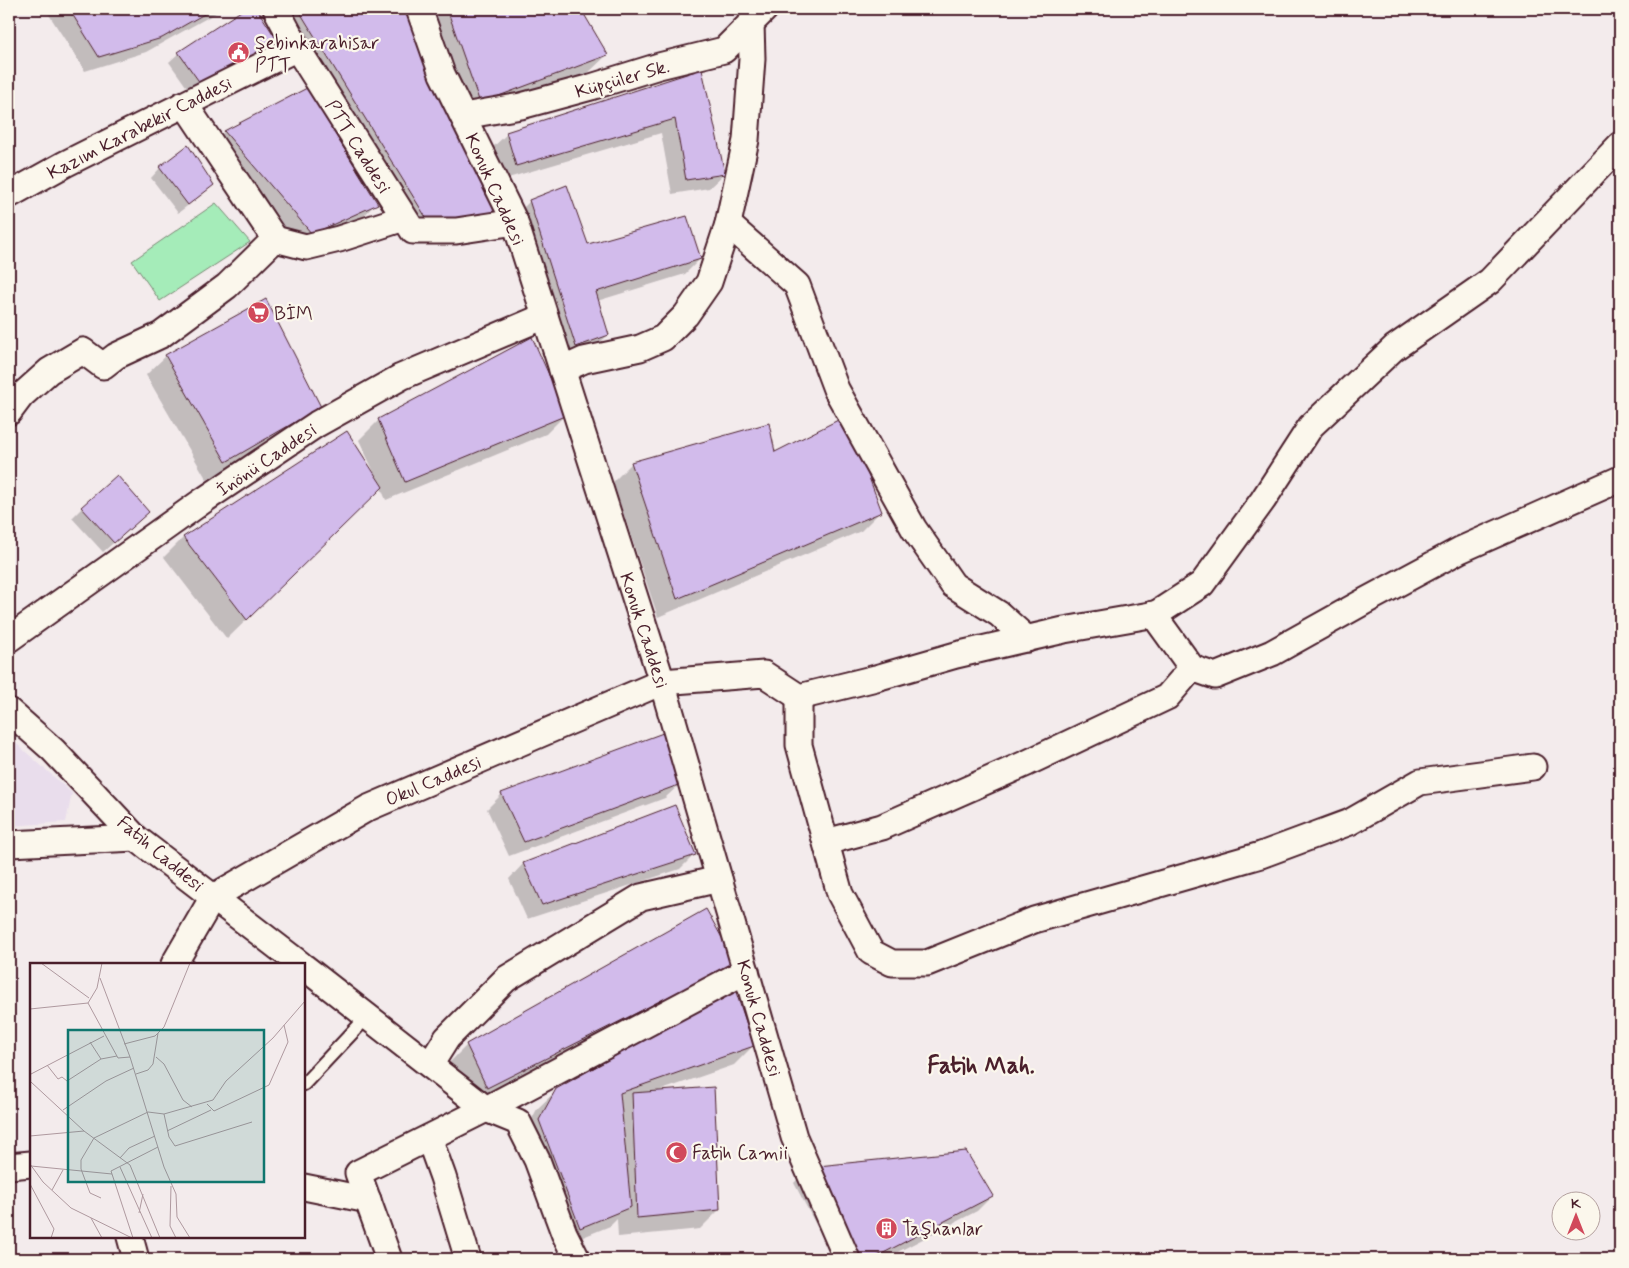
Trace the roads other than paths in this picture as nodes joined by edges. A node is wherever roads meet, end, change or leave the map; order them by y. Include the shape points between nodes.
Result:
1 (276, 9) edge
2 (418, 9) edge
3 (758, 16) edge
4 (297, 48) junction
5 (182, 105) junction
6 (463, 116) junction
7 (1620, 145) edge
8 (9, 195) edge
9 (515, 222) junction
10 (728, 224) junction
11 (408, 225) junction
12 (275, 238) junction
13 (545, 316) junction
14 (562, 370) junction
15 (9, 412) edge
16 (1620, 479) edge
17 (1153, 614) junction
18 (9, 639) edge
19 (1027, 639) junction
20 (1192, 668) junction
21 (662, 682) junction
22 (800, 697) junction
23 (9, 711) edge
24 (1533, 767) dead end
25 (136, 838) junction
26 (826, 842) junction
27 (9, 844) edge
28 (719, 879) junction
29 (213, 897) junction
30 (175, 963) edge
31 (299, 963) edge
32 (305, 968) edge
33 (746, 971) junction
34 (367, 1016) junction
35 (430, 1065) junction
36 (305, 1083) edge
37 (486, 1109) junction
38 (429, 1138) junction
39 (30, 1164) edge
40 (9, 1166) edge
41 (305, 1186) edge
42 (368, 1200) junction
43 (130, 1238) edge
44 (136, 1259) edge
45 (389, 1259) edge
46 (468, 1259) edge
47 (577, 1259) edge
48 (847, 1259) edge

1 - 4 street, PTT Caddesi
2 - 6 street, Konuk Caddesi via 442,74
3 - 6 street, Küpçüler Sk. via 724,50 521,106
3 - 10 street via 746,140
4 - 5 street, Kazım Karabekir Caddesi
4 - 11 street, PTT Caddesi
5 - 8 street, Kazım Karabekir Caddesi
5 - 12 street via 190,112
6 - 9 street, Konuk Caddesi
7 - 17 street via 1490,281 1394,348 1310,426 1263,500 1202,584
9 - 11 street via 456,232
9 - 13 street, Konuk Caddesi
10 - 14 street via 709,282 686,315 663,338 640,348 584,360
10 - 19 street via 797,285 836,389 914,528 954,585 999,614
11 - 12 street via 306,247
12 - 15 street via 227,286 161,334 103,366 83,351 49,371 21,396
13 - 14 street, Konuk Caddesi
13 - 18 street, İnönü Caddesi via 401,377 317,424
14 - 21 street, Konuk Caddesi
16 - 20 street via 1460,550 1272,653 1215,676
17 - 19 street
17 - 20 street
19 - 22 street
20 - 26 street via 1167,697 882,827
21 - 22 street, Okul Caddesi via 764,674
21 - 28 street, Konuk Caddesi
21 - 29 street, Okul Caddesi via 368,808
22 - 26 street via 799,745
23 - 25 street, Fatih Caddesi via 53,750
24 - 26 street via 1420,782 1350,822 1279,848 1034,920 928,963 892,963 871,952 840,894
25 - 27 street
25 - 29 street, Fatih Caddesi
28 - 33 street, Konuk Caddesi
28 - 35 street via 641,897 506,979 447,1038
29 - 30 street
29 - 31 street, Fatih Caddesi
32 - 34 street
33 - 37 street
33 - 48 street, Konuk Caddesi via 794,1137
34 - 35 street
34 - 36 lane
35 - 37 street
37 - 38 street
37 - 47 street via 518,1122
38 - 42 street via 358,1173
38 - 46 street
39 - 40 street
41 - 42 street
42 - 45 street
43 - 44 street

